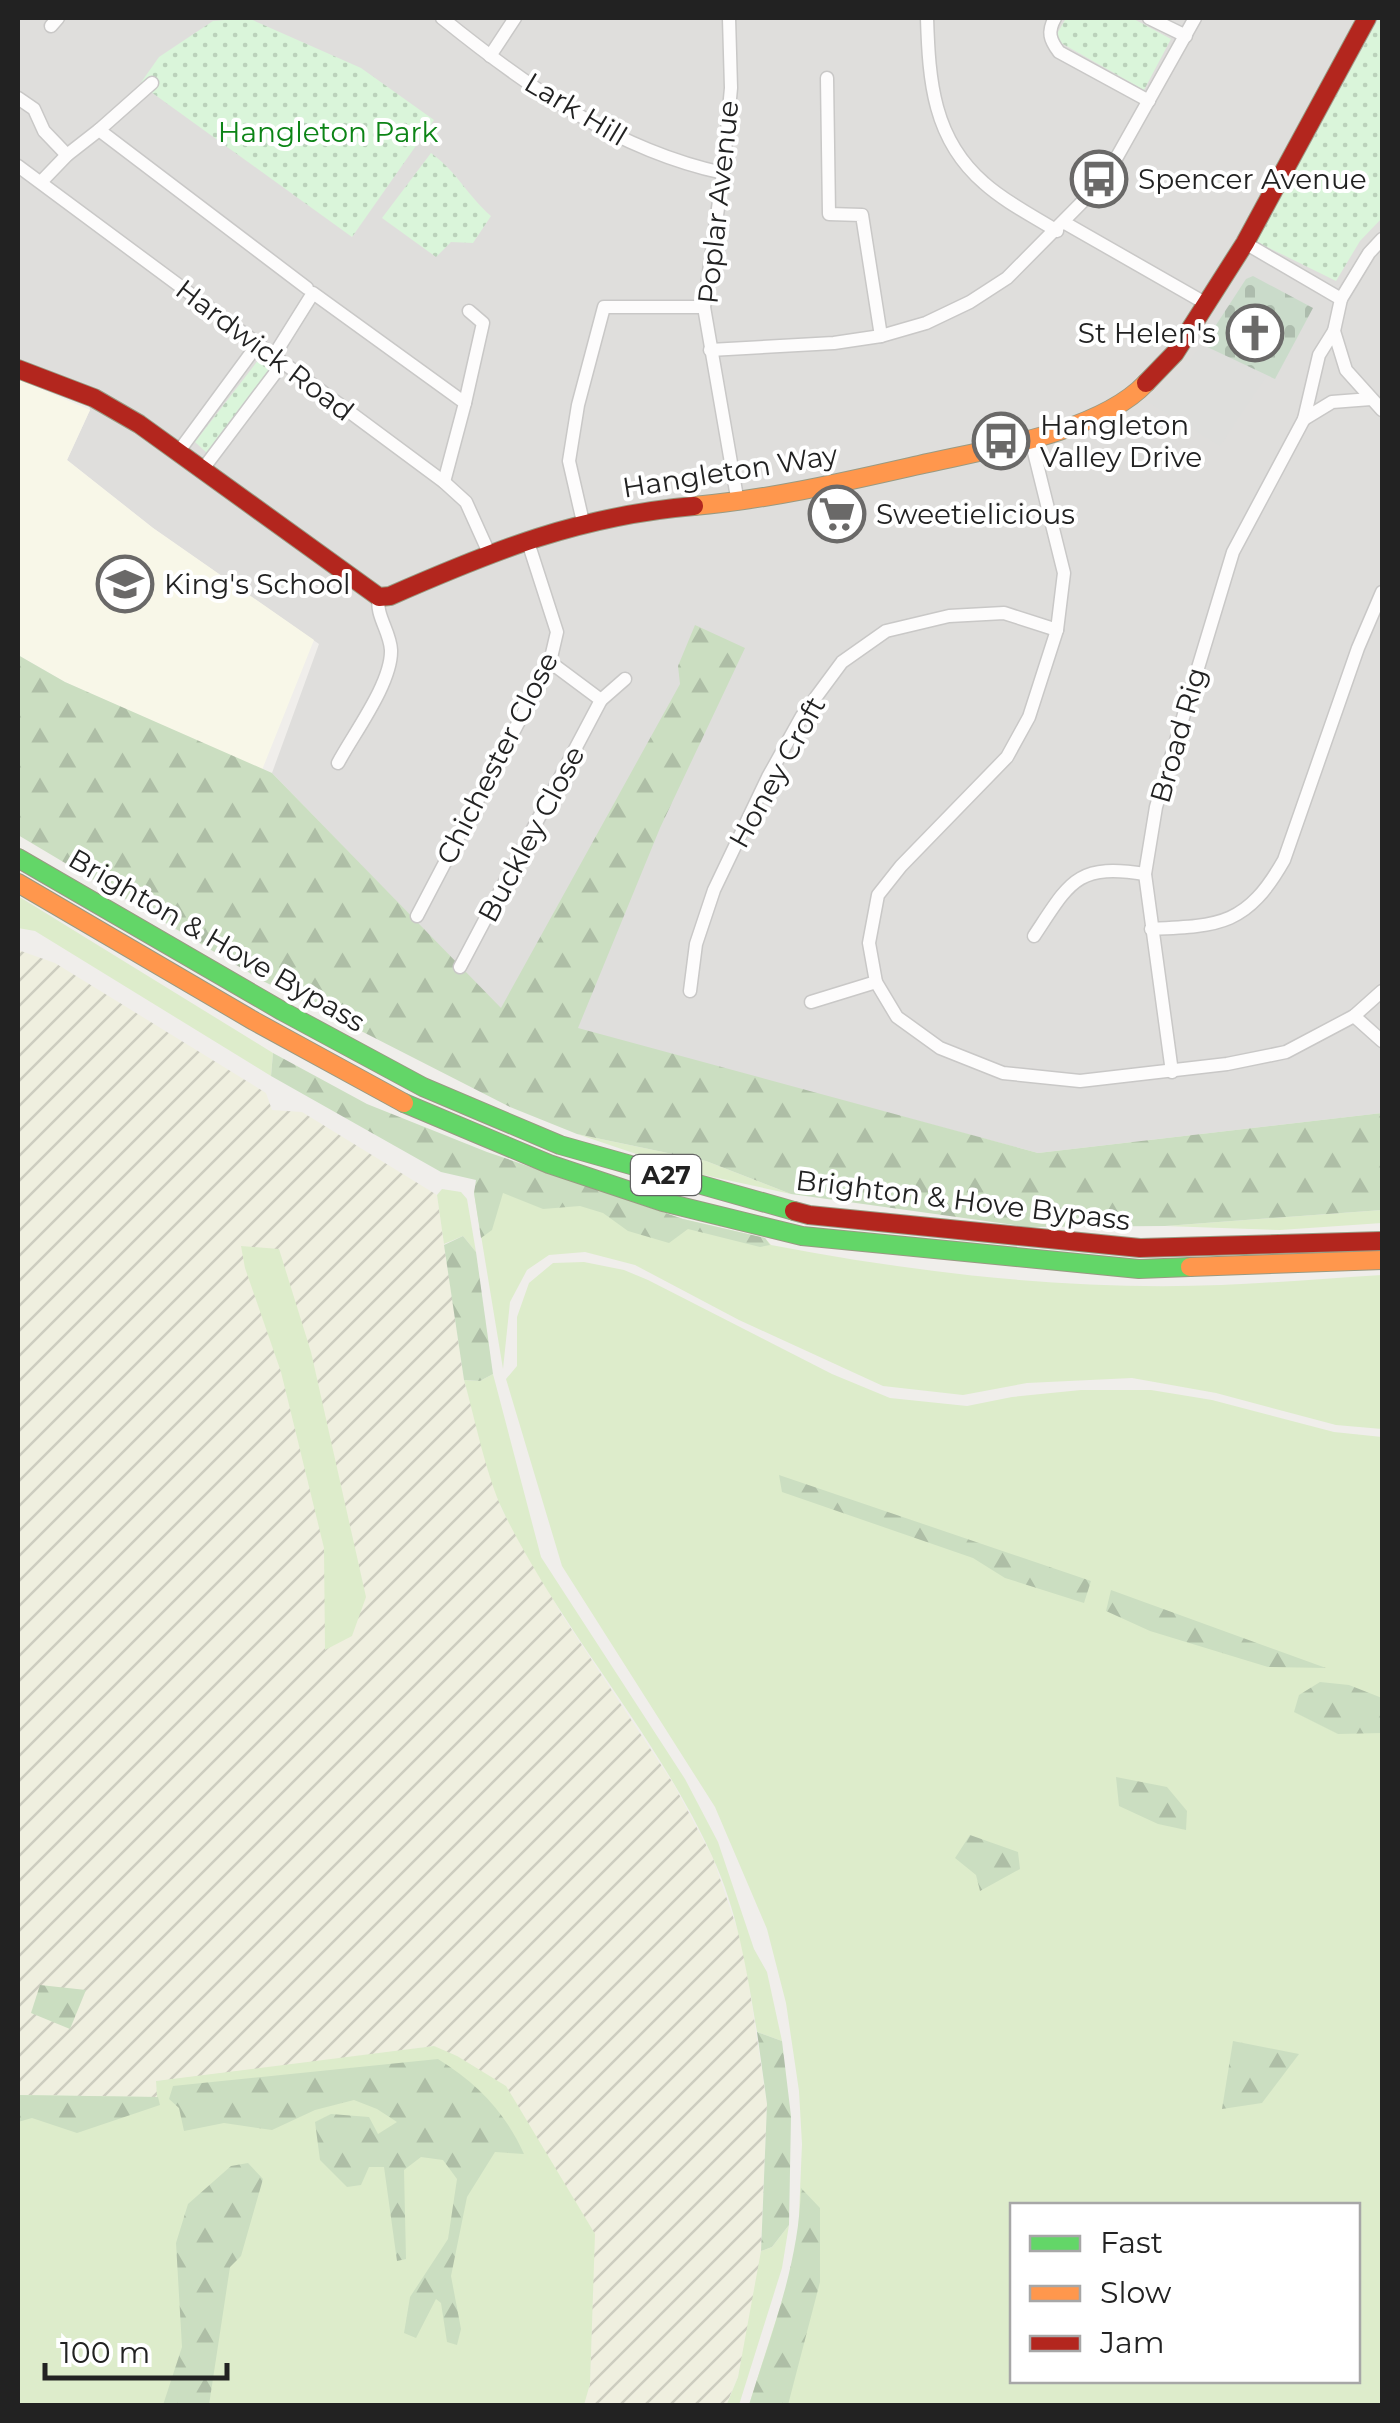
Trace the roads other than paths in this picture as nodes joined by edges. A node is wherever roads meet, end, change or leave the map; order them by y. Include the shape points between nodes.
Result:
1 (442, 18) edge
2 (516, 18) edge
3 (729, 18) edge
4 (927, 18) edge
5 (1055, 18) edge
6 (1149, 18) edge
7 (1196, 18) edge
8 (1368, 18) edge
9 (1186, 36) junction
10 (490, 56) junction
11 (827, 78) dead end
12 (152, 82) dead end
13 (18, 98) edge
14 (1149, 101) junction
15 (99, 130) junction
16 (67, 155) junction
17 (18, 166) edge
18 (723, 173) junction
19 (41, 182) junction
20 (1061, 227) junction
21 (1382, 240) edge
22 (1245, 243) junction
23 (308, 288) dead end
24 (1341, 299) junction
25 (1205, 303) junction
26 (704, 307) junction
27 (469, 311) dead end
28 (1334, 331) junction
29 (881, 336) junction
30 (257, 344) junction
31 (710, 350) junction
32 (278, 360) junction
33 (18, 369) edge
34 (1371, 399) junction
35 (465, 403) junction
36 (1382, 410) edge
37 (1304, 419) junction
38 (1030, 440) junction
39 (178, 451) junction
40 (203, 469) junction
41 (444, 482) junction
42 (738, 503) junction
43 (583, 522) junction
44 (527, 539) junction
45 (489, 553) junction
46 (1382, 592) edge
47 (379, 597) junction
48 (1057, 630) junction
49 (550, 662) junction
50 (625, 678) dead end
51 (600, 700) junction
52 (338, 762) dead end
53 (18, 858) edge
54 (1146, 874) junction
55 (18, 883) edge
56 (417, 916) dead end
57 (1151, 929) junction
58 (1034, 936) dead end
59 (460, 967) dead end
60 (876, 982) junction
61 (690, 991) dead end
62 (1382, 991) edge
63 (811, 1002) dead end
64 (1354, 1016) junction
65 (1382, 1041) edge
66 (1172, 1072) junction
67 (1382, 1241) edge
68 (1382, 1260) edge

1 - 10 street, Lark Hill
2 - 10 street
3 - 18 street, Poplar Avenue
4 - 20 street via 936,112 953,151 984,184
5 - 14 street via 1050,40 1059,52
6 - 9 street
7 - 9 street
8 - 22 main road, Hangleton Way
9 - 14 street
10 - 18 street, Lark Hill via 576,115 651,153
11 - 29 street via 829,214 862,215
12 - 15 street
13 - 16 street
14 - 20 street via 1104,180
15 - 16 street
15 - 23 street
16 - 19 street
17 - 19 street, Hardwick Road
18 - 26 street, Poplar Avenue
19 - 30 street, Hardwick Road
20 - 25 street
20 - 29 street via 1007,278 970,302
21 - 24 street, Broad Rig
22 - 24 street
22 - 25 main road, Hangleton Way
24 - 28 street, Broad Rig
25 - 38 main road, Hangleton Way via 1175,353 1141,389 1108,411
26 - 31 street, Poplar Avenue
26 - 43 street via 604,306 569,461
27 - 35 street via 483,323
28 - 34 street via 1346,370
28 - 37 street, Broad Rig via 1319,354
29 - 31 street
30 - 32 street, Hardwick Road
30 - 39 street
31 - 42 street, Poplar Avenue
32 - 35 street via 312,293
32 - 40 street
32 - 41 street, Hardwick Road
33 - 39 main road via 94,398
34 - 36 street
34 - 37 street via 1332,402
35 - 41 street
37 - 54 street, Broad Rig via 1233,552 1156,807
38 - 42 main road, Hangleton Way
38 - 48 street via 1064,573
39 - 40 main road
40 - 47 main road
41 - 45 street, Hardwick Road via 466,502
42 - 43 main road, Hangleton Way
43 - 44 main road, Hangleton Way
44 - 45 main road, Hangleton Way
44 - 49 street, Chichester Close via 557,632
45 - 47 main road, Hangleton Way
46 - 57 street via 1284,860 1266,891 1213,926
47 - 52 street via 390,667
48 - 60 street via 1029,717 1007,757 878,895 869,943
48 - 61 street, Honey Croft via 1004,613 948,616 886,631 842,662 768,776 714,890 696,944
49 - 51 street
49 - 56 street, Chichester Close
50 - 51 street, Buckley Close
51 - 59 street, Buckley Close
53 - 67 main road, Brighton & Hove Bypass / A27 via 423,1087 560,1145 809,1215 1140,1248
54 - 57 street, Broad Rig
54 - 58 street via 1094,870 1081,877
55 - 68 main road, Brighton & Hove Bypass / A27 via 409,1106 663,1202 802,1236 1138,1269
57 - 66 street, Broad Rig
60 - 63 street
60 - 66 street via 897,1016 940,1048 1003,1073 1080,1081
62 - 64 street
64 - 65 street
64 - 66 street via 1286,1052

